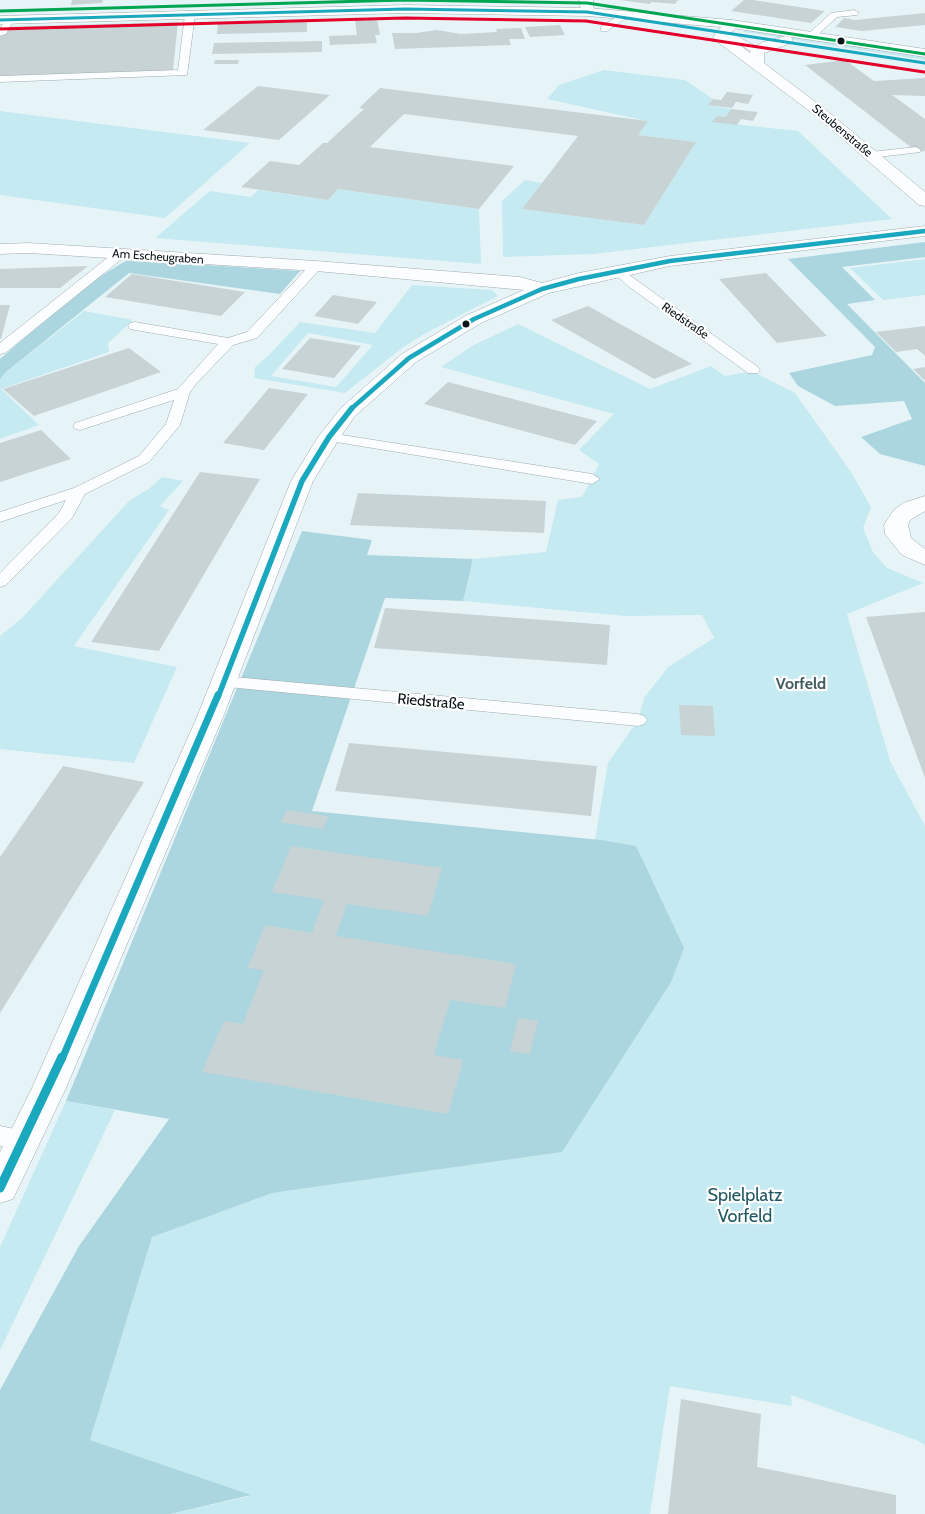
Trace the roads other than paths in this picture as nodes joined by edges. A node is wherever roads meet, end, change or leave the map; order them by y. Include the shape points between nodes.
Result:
1 (587, 6) edge
2 (854, 13) dead end
3 (190, 15) junction
4 (621, 18) junction
5 (4, 20) edge
6 (729, 28) junction
7 (604, 29) dead end
8 (0, 32) edge
9 (811, 36) junction
10 (786, 40) junction
11 (925, 53) edge
12 (758, 57) junction
13 (925, 63) edge
14 (0, 78) edge
15 (917, 154) dead end
16 (876, 159) junction
17 (925, 201) edge
18 (925, 231) edge
19 (0, 249) edge
20 (120, 254) junction
21 (316, 266) junction
22 (618, 271) junction
23 (542, 289) junction
24 (135, 326) dead end
25 (228, 342) junction
26 (0, 350) edge
27 (753, 370) dead end
28 (183, 392) junction
29 (80, 426) dead end
30 (329, 436) junction
31 (592, 479) dead end
32 (78, 491) junction
33 (925, 503) edge
34 (0, 517) edge
35 (925, 558) edge
36 (0, 582) edge
37 (223, 682) junction
38 (638, 720) dead end
39 (12, 1138) edge
40 (0, 1188) edge

1 - 3 street
1 - 4 street
1 - 6 street
2 - 9 lane via 834,15
3 - 5 street
3 - 14 lane via 184,73
4 - 6 street
4 - 7 lane
5 - 8 lane via 3,32
6 - 9 street
6 - 10 street
6 - 12 street, Steubenstraße via 720,37
9 - 11 street
10 - 12 street via 768,45
10 - 13 street
12 - 16 street, Steubenstraße
15 - 16 lane
16 - 17 street, Steubenstraße
18 - 22 street via 729,253
19 - 20 street, Am Escheugraben
20 - 21 street, Am Escheugraben
20 - 26 lane
21 - 23 street, Am Escheugraben via 520,283
21 - 25 lane via 252,335
22 - 23 street
22 - 27 lane, Riedstraße
23 - 30 street via 474,319 409,358 348,412
24 - 25 lane
25 - 28 lane
28 - 29 lane
28 - 32 lane via 173,425 144,459
30 - 31 lane
30 - 37 street via 302,481
32 - 34 lane
32 - 36 lane via 66,515
33 - 35 street via 911,508 896,525 902,542
37 - 38 lane, Riedstraße
37 - 39 street
39 - 40 street

